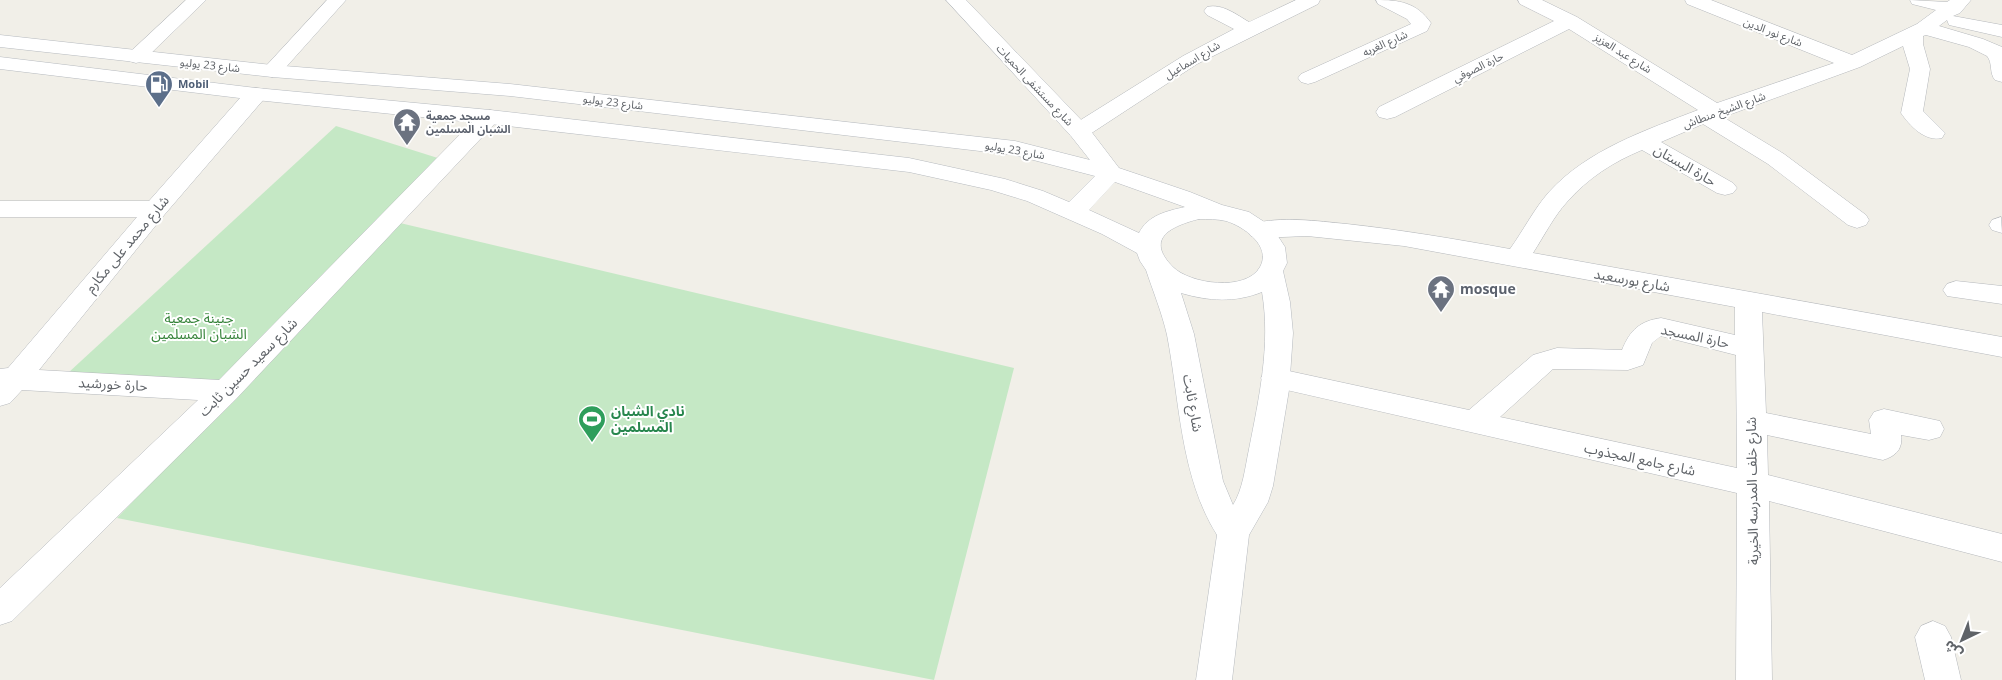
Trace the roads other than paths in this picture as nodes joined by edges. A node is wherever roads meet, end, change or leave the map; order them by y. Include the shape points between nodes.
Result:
1 (197, 0) edge
2 (343, 0) edge
3 (955, 0) edge
4 (1311, 0) edge
5 (1386, 0) edge
6 (1527, 0) edge
7 (1694, 0) edge
8 (1919, 0) edge
9 (1214, 11) dead end
10 (1938, 18) edge
11 (1570, 21) junction
12 (1248, 30) junction
13 (2002, 31) edge
14 (0, 41) edge
15 (136, 57) junction
16 (0, 63) edge
17 (1853, 63) junction
18 (272, 71) junction
19 (2002, 76) edge
20 (1308, 78) dead end
21 (256, 94) junction
22 (1386, 112) dead end
23 (1710, 114) junction
24 (490, 117) junction
25 (1079, 131) junction
26 (1934, 133) dead end
27 (1645, 142) junction
28 (976, 144) junction
29 (1111, 173) junction
30 (956, 174) junction
31 (1725, 188) dead end
32 (0, 209) edge
33 (156, 209) junction
34 (1074, 211) junction
35 (1217, 212) junction
36 (1857, 220) dead end
37 (1260, 230) junction
38 (1153, 259) junction
39 (1516, 259) junction
40 (1271, 272) junction
41 (1956, 290) dead end
42 (2002, 295) edge
43 (1748, 302) junction
44 (2002, 346) edge
45 (1749, 348) junction
46 (1275, 378) junction
47 (5, 384) edge
48 (226, 391) junction
49 (1751, 421) junction
50 (1474, 423) junction
51 (1928, 429) dead end
52 (1753, 484) junction
53 (1234, 533) junction
54 (2002, 548) edge
55 (0, 610) edge
56 (1933, 637) dead end
57 (1760, 678) edge
58 (1214, 680) edge
59 (1944, 680) edge

1 - 15 street
2 - 18 street
3 - 25 street, شارع مستشفى الحميات
4 - 12 street, شارع اسماعيل
5 - 20 street, شارع الغربه via 1419,19 1420,27
6 - 11 street, شارع عبد العزيز
7 - 17 street, شارع نور الدين
8 - 10 street
9 - 12 street
10 - 13 street
10 - 17 street, شارع الشيخ منطاش
10 - 19 street via 1995,52
10 - 26 street via 1913,44 1920,69 1912,113
11 - 22 street, حارة الصوفي
11 - 23 street, شارع عبد العزيز
12 - 25 street, شارع اسماعيل via 1190,60
14 - 15 street, شارع 23 يوليو
15 - 18 street, شارع 23 يوليو
16 - 21 street, شارع 23 يوليو
17 - 23 street, شارع الشيخ منطاش
18 - 28 street, شارع 23 يوليو via 510,90
21 - 24 street, شارع 23 يوليو
21 - 33 street, شارع محمد على مكارم
23 - 27 street, شارع الشيخ منطاش
23 - 36 street, شارع عبد العزيز
24 - 30 street, شارع 23 يوليو via 909,165
24 - 48 street, شارع سعيد حسين ثابت
25 - 29 street, شارع مستشفى الحميات
27 - 31 street, حارة البستان
27 - 39 street, شارع الشيخ منطاش via 1611,155 1581,175 1557,198
28 - 29 street, شارع 23 يوليو via 1015,148
28 - 30 street
29 - 34 street
29 - 35 street, شارع 23 يوليو
30 - 34 street, شارع 23 يوليو via 997,184
32 - 33 street
33 - 47 street, شارع محمد على مكارم
34 - 38 street, شارع 23 يوليو
35 - 37 street via 1248,222
35 - 38 street via 1191,212 1168,218 1156,226 1149,236
37 - 39 street, شارع بورسعيد via 1306,228 1359,232
37 - 40 street via 1274,250
38 - 40 street via 1172,280 1209,292 1247,289
38 - 53 street, شارع ثابت via 1167,290 1180,334 1207,481 1222,516
39 - 43 street, شارع بورسعيد
40 - 46 street via 1276,291 1279,334
41 - 42 street
43 - 44 street, شارع بورسعيد
43 - 45 street, شارع خلف المدرسه الخيرية
45 - 49 street, شارع خلف المدرسه الخيرية
45 - 50 street, حارة المسجد via 1653,327 1643,333 1633,358 1628,360 1557,358 1543,362
46 - 50 street, شارع جامع المجذوب
46 - 53 street via 1257,486 1252,502
47 - 48 street, حارة خورشيد
48 - 55 street, شارع سعيد حسين ثابت
49 - 51 street via 1883,448 1887,443 1884,420
49 - 52 street, شارع خلف المدرسه الخيرية
50 - 52 street, شارع جامع المجذوب
52 - 54 street, شارع جامع المجذوب
52 - 57 street, شارع خلف المدرسه الخيرية
53 - 58 street
56 - 59 street

